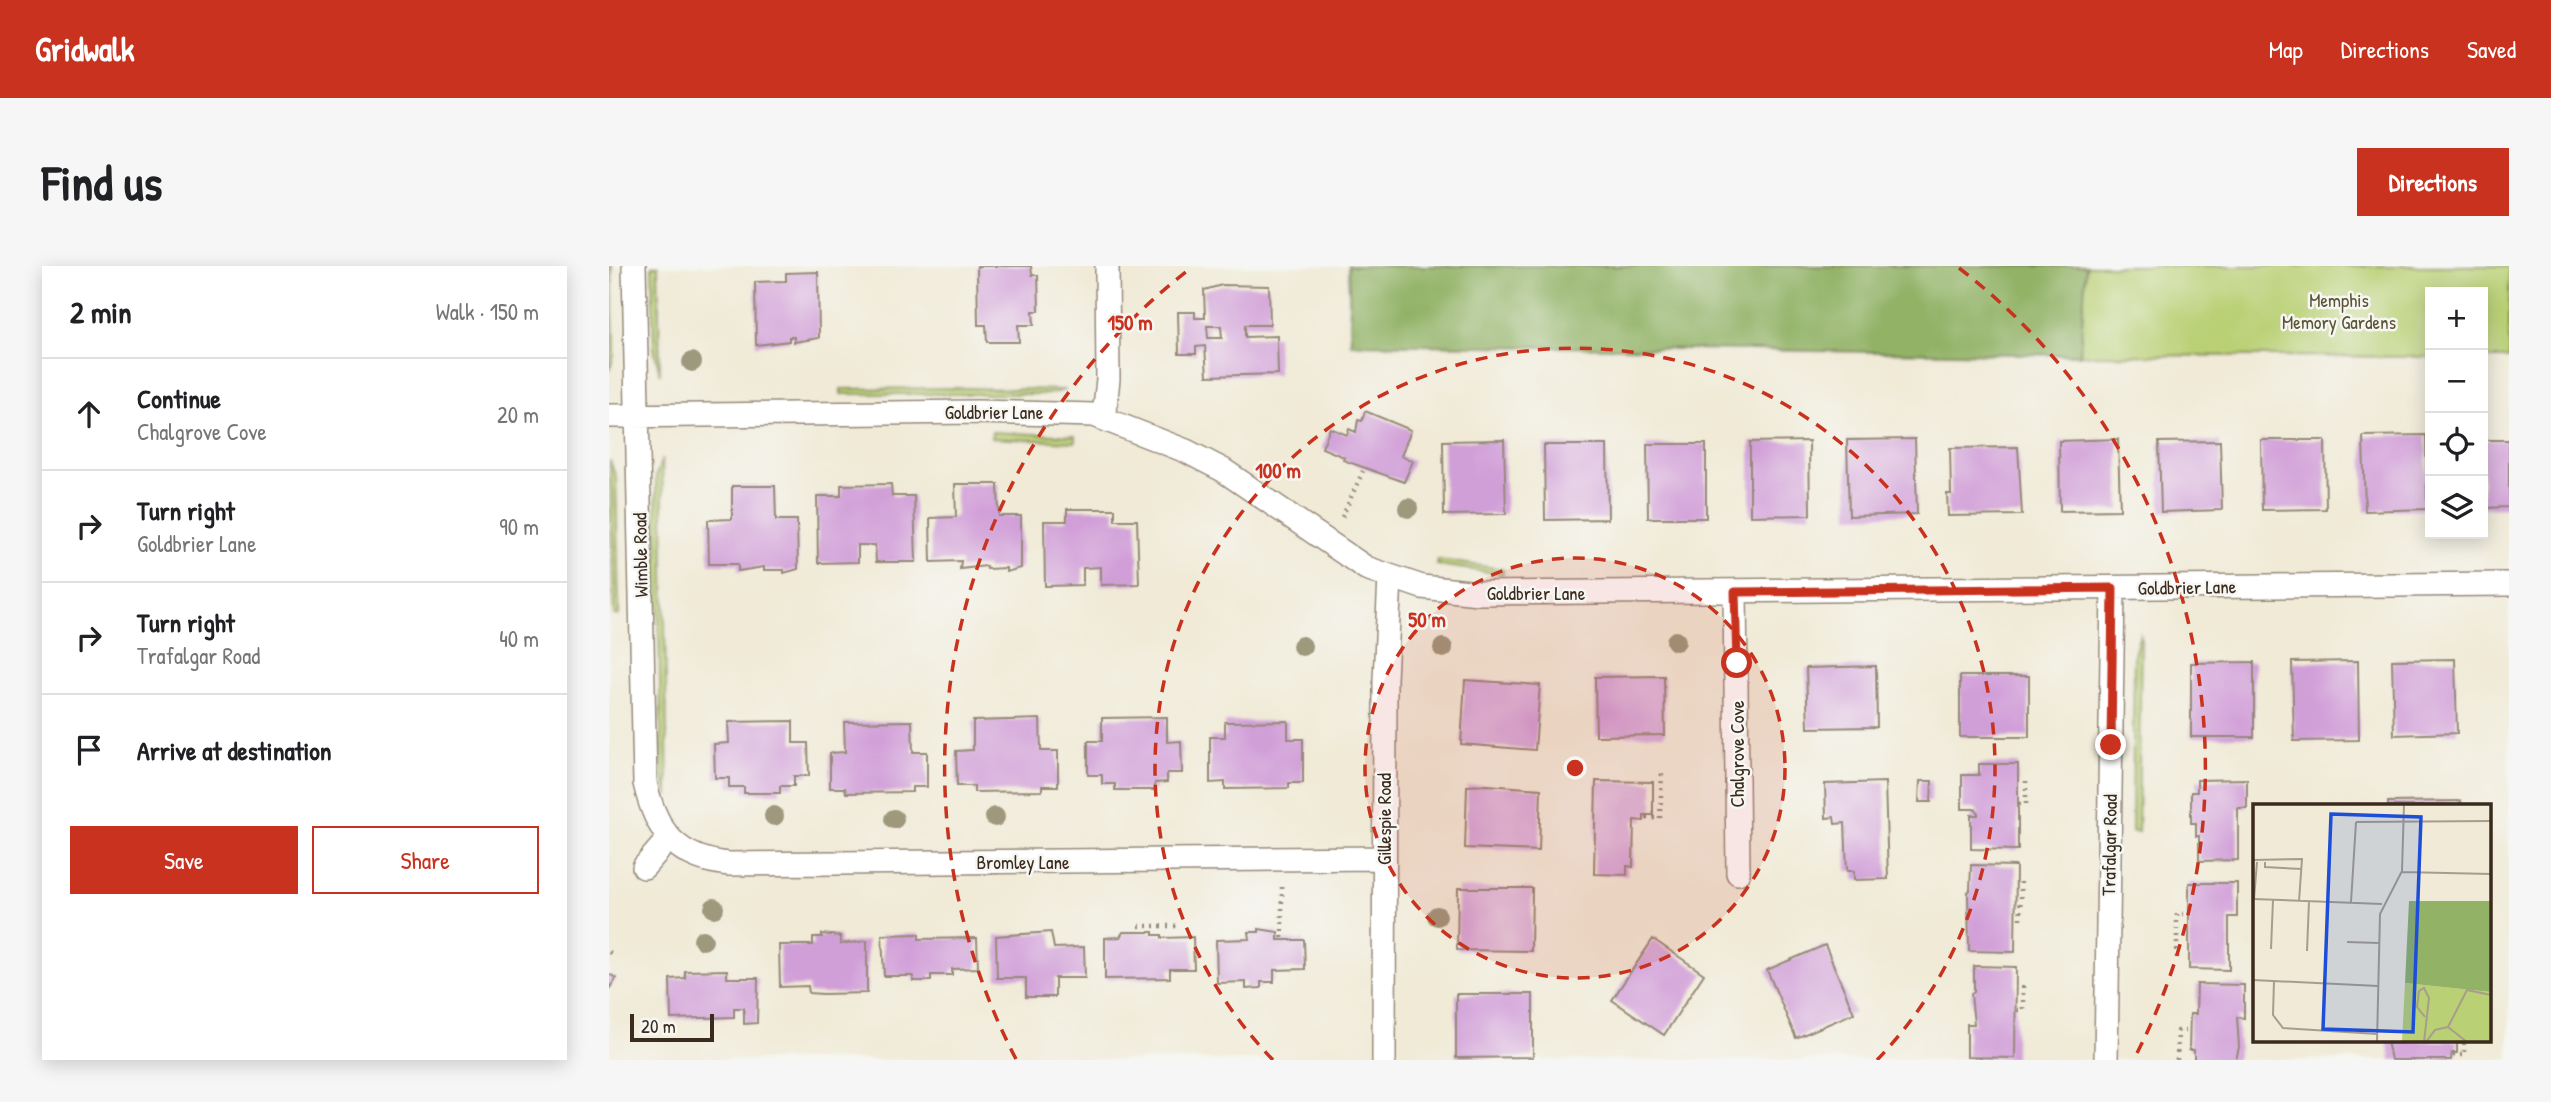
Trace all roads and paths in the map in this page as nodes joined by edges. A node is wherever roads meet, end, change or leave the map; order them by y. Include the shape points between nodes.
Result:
1 (634, 266) edge
2 (1107, 266) edge
3 (637, 415) junction
4 (609, 416) edge
5 (1104, 417) junction
6 (1363, 471) dead end
7 (1342, 517) dead end
8 (1390, 578) junction
9 (2509, 584) edge
10 (2113, 588) junction
11 (1735, 592) junction
12 (1662, 773) dead end
13 (2026, 777) dead end
14 (2019, 804) dead end
15 (1646, 818) dead end
16 (669, 838) junction
17 (1384, 858) junction
18 (644, 867) dead end
19 (1738, 873) dead end
20 (2021, 877) dead end
21 (1282, 887) dead end
22 (2187, 914) dead end
23 (2020, 919) dead end
24 (1139, 926) dead end
25 (1179, 926) dead end
26 (1282, 938) dead end
27 (2177, 958) dead end
28 (2023, 982) dead end
29 (2017, 1010) dead end
30 (2188, 1031) dead end
31 (2464, 1042) edge
32 (2453, 1055) dead end
33 (1384, 1060) edge
34 (2106, 1060) edge
35 (2177, 1060) edge

1 - 3 street, Wimble Road
2 - 5 street
3 - 4 street, Goldbrier Lane
3 - 5 street, Goldbrier Lane via 1071,412
3 - 16 street, Wimble Road via 645,783 656,820
5 - 8 street, Goldbrier Lane via 1223,470 1338,550
6 - 7 path
8 - 11 street, Goldbrier Lane via 1478,593
8 - 17 street, Gillespie Road
9 - 10 street, Goldbrier Lane
10 - 11 street, Goldbrier Lane
10 - 34 street, Trafalgar Road
11 - 19 street, Chalgrove Cove
12 - 15 path via 1660,818
13 - 14 path via 2026,804
16 - 17 street, Bromley Lane via 707,862 729,864
16 - 18 street
17 - 33 street, Gillespie Road
20 - 23 path
21 - 26 path
22 - 27 path via 2177,914
24 - 25 path
28 - 29 path via 2023,1010
30 - 35 path via 2178,1031
31 - 32 path via 2464,1055

